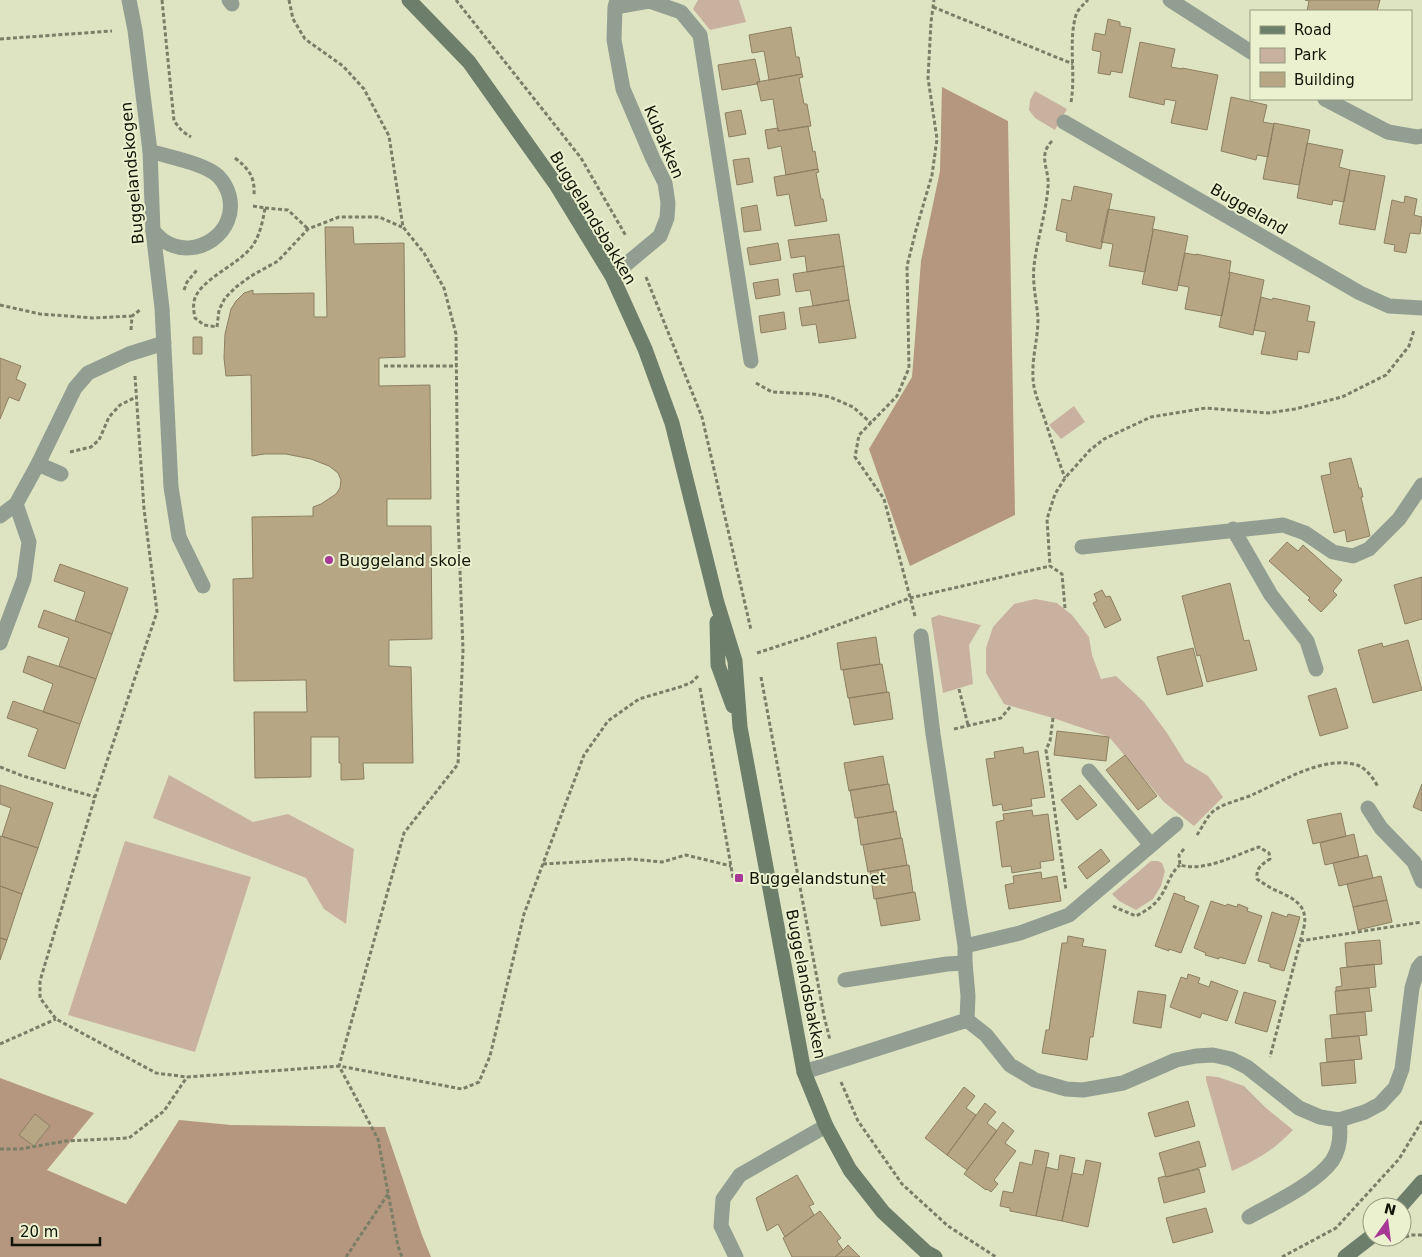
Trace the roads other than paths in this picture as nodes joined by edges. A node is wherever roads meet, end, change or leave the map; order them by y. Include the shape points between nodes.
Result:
1 (129, 0) edge
2 (409, 0) edge
3 (1170, 0) edge
4 (616, 4) edge
5 (1250, 51) edge
6 (1326, 100) edge
7 (1064, 122) road end
8 (1422, 136) edge
9 (150, 151) junction
10 (154, 231) junction
11 (612, 276) junction
12 (1421, 308) edge
13 (164, 343) junction
14 (751, 361) road end
15 (38, 464) junction
16 (61, 474) dead end
17 (1422, 485) edge
18 (16, 504) junction
19 (0, 516) edge
20 (1233, 529) junction
21 (1082, 547) dead end
22 (203, 586) dead end
23 (921, 636) road end
24 (0, 643) edge
25 (1316, 669) dead end
26 (1089, 770) dead end
27 (1368, 808) dead end
28 (1176, 824) dead end
29 (1151, 845) junction
30 (1422, 881) edge
31 (965, 946) junction
32 (965, 963) junction
33 (1422, 963) edge
34 (845, 980) dead end
35 (967, 1020) junction
36 (804, 1072) junction
37 (1340, 1120) junction
38 (826, 1126) junction
39 (1249, 1217) dead end
40 (1362, 1244) edge
41 (736, 1257) edge
42 (934, 1257) edge
43 (1345, 1257) edge

1 - 9 street, Buggelandskogen
2 - 11 street, Buggelandsbakken via 469,62 556,186
3 - 5 street
4 - 11 street, Kubakken via 614,40 623,89 666,183 668,202 660,236
4 - 14 street via 649,2 681,12 700,35
6 - 8 street via 1388,132
7 - 12 street, Buggeland via 1360,293 1389,306
9 - 10 street, Buggelandskogen
9 - 10 street via 207,168 218,176 230,201 230,215 225,228 204,246 176,247
10 - 13 street, Buggelandskogen
11 - 36 street, Buggelandsbakken via 645,349 672,423 716,603 718,665 740,727
13 - 15 street via 133,352 88,373 74,388
13 - 22 street, Buggelandskogen via 171,487 179,537
15 - 16 street
15 - 18 street
17 - 20 street via 1399,519 1369,549 1353,556 1333,552 1305,533 1283,525
18 - 19 street
18 - 24 street via 29,542 24,580
20 - 21 street
20 - 25 street via 1271,595 1307,641
23 - 31 street
26 - 29 street
27 - 30 street via 1381,828 1414,862
28 - 29 street
29 - 31 street via 1069,915 1020,933
31 - 32 street
32 - 34 street
32 - 35 street
33 - 37 street via 1412,988 1402,1069 1395,1088 1380,1104
35 - 36 street
35 - 37 street via 986,1036 1010,1065 1035,1080 1066,1089 1083,1090 1123,1083 1176,1060 1213,1055 1247,1067 1299,1108 1320,1117
36 - 38 street, Buggelandsbakken
37 - 39 street via 1337,1149 1324,1169 1286,1197
38 - 41 street via 740,1175 723,1199 721,1226
38 - 42 street, Buggelandsbakken via 850,1170 883,1212
40 - 43 street

